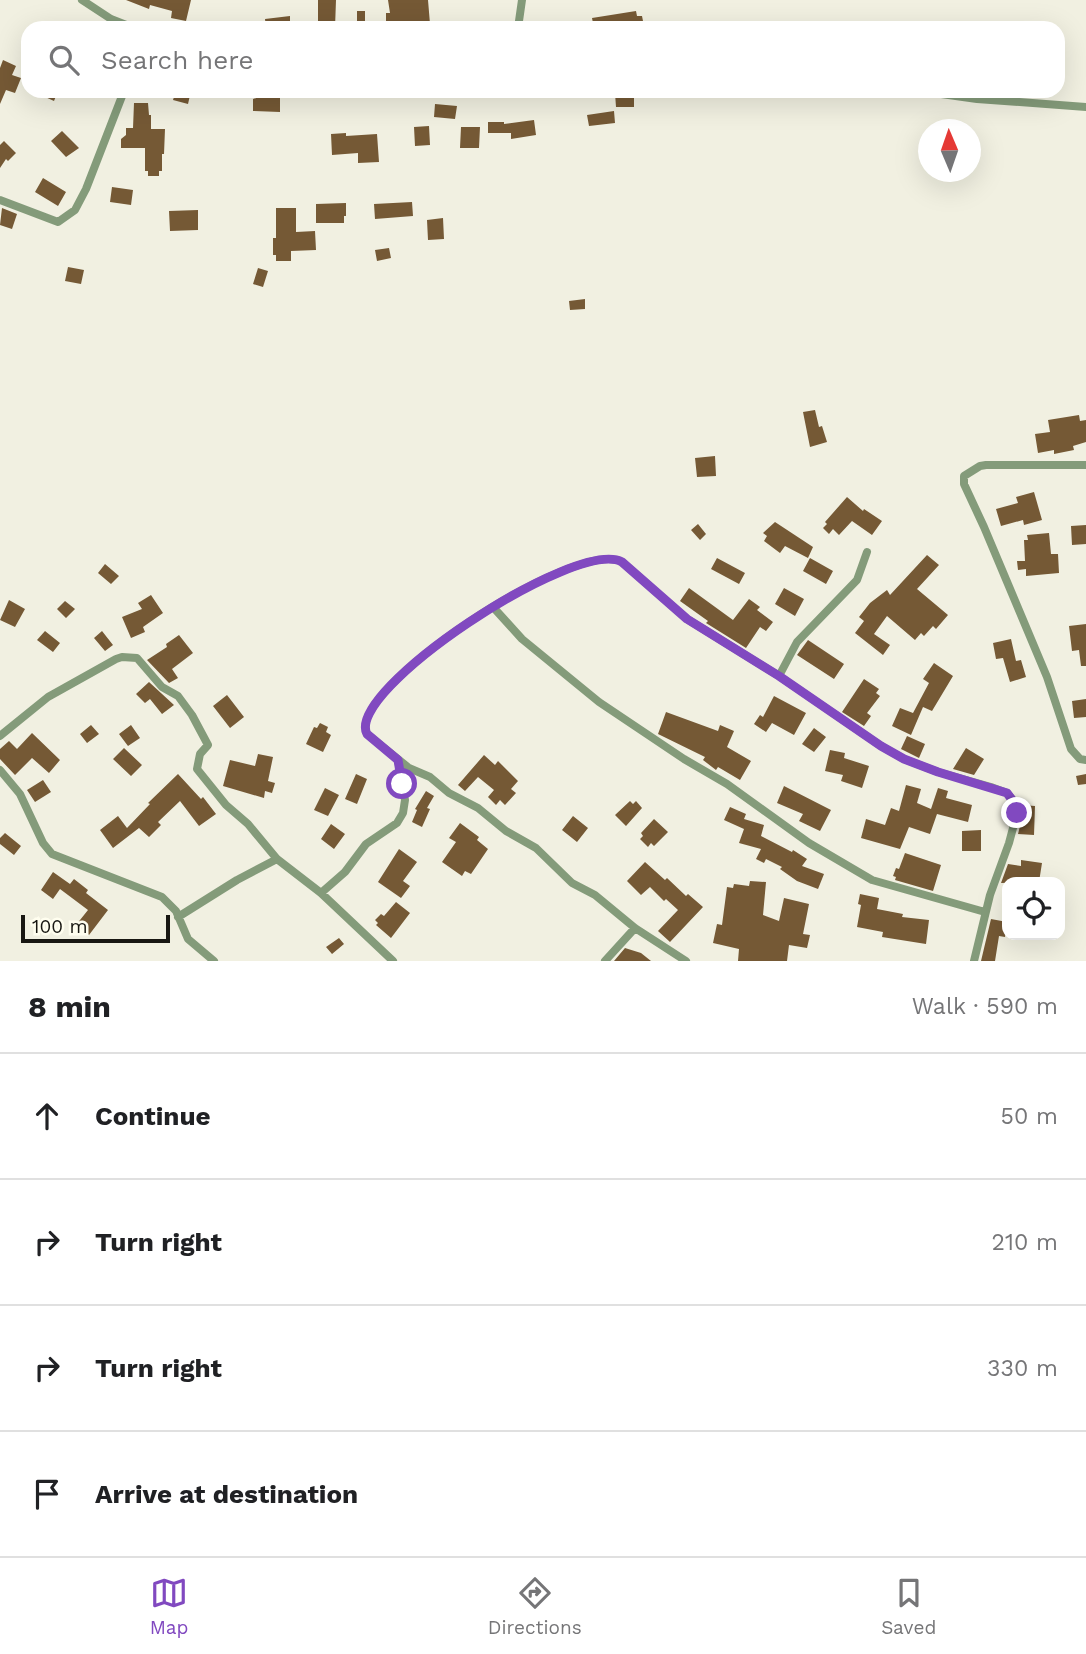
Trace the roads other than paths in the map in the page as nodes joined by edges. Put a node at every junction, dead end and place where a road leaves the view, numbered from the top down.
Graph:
1 (82, 0) edge
2 (522, 0) edge
3 (116, 21) edge
4 (519, 21) edge
5 (121, 98) edge
6 (970, 98) edge
7 (1086, 107) edge
8 (0, 200) edge
9 (1086, 465) edge
10 (867, 552) dead end
11 (493, 607) junction
12 (779, 676) junction
13 (0, 736) edge
14 (398, 760) junction
15 (1086, 760) edge
16 (0, 771) edge
17 (277, 859) junction
18 (321, 893) junction
19 (985, 912) junction
20 (178, 917) junction
21 (635, 928) junction
22 (214, 961) edge
23 (393, 961) edge
24 (605, 961) edge
25 (686, 961) edge
26 (974, 961) edge

1 - 3 street
2 - 4 street
5 - 8 street
6 - 7 street
9 - 15 street
10 - 12 street
11 - 12 street
11 - 14 street
11 - 19 street
12 - 19 street
13 - 17 street
14 - 18 street
14 - 21 street
16 - 20 street
17 - 18 street
17 - 20 street
18 - 23 street
19 - 26 street
20 - 22 street
21 - 24 street
21 - 25 street

